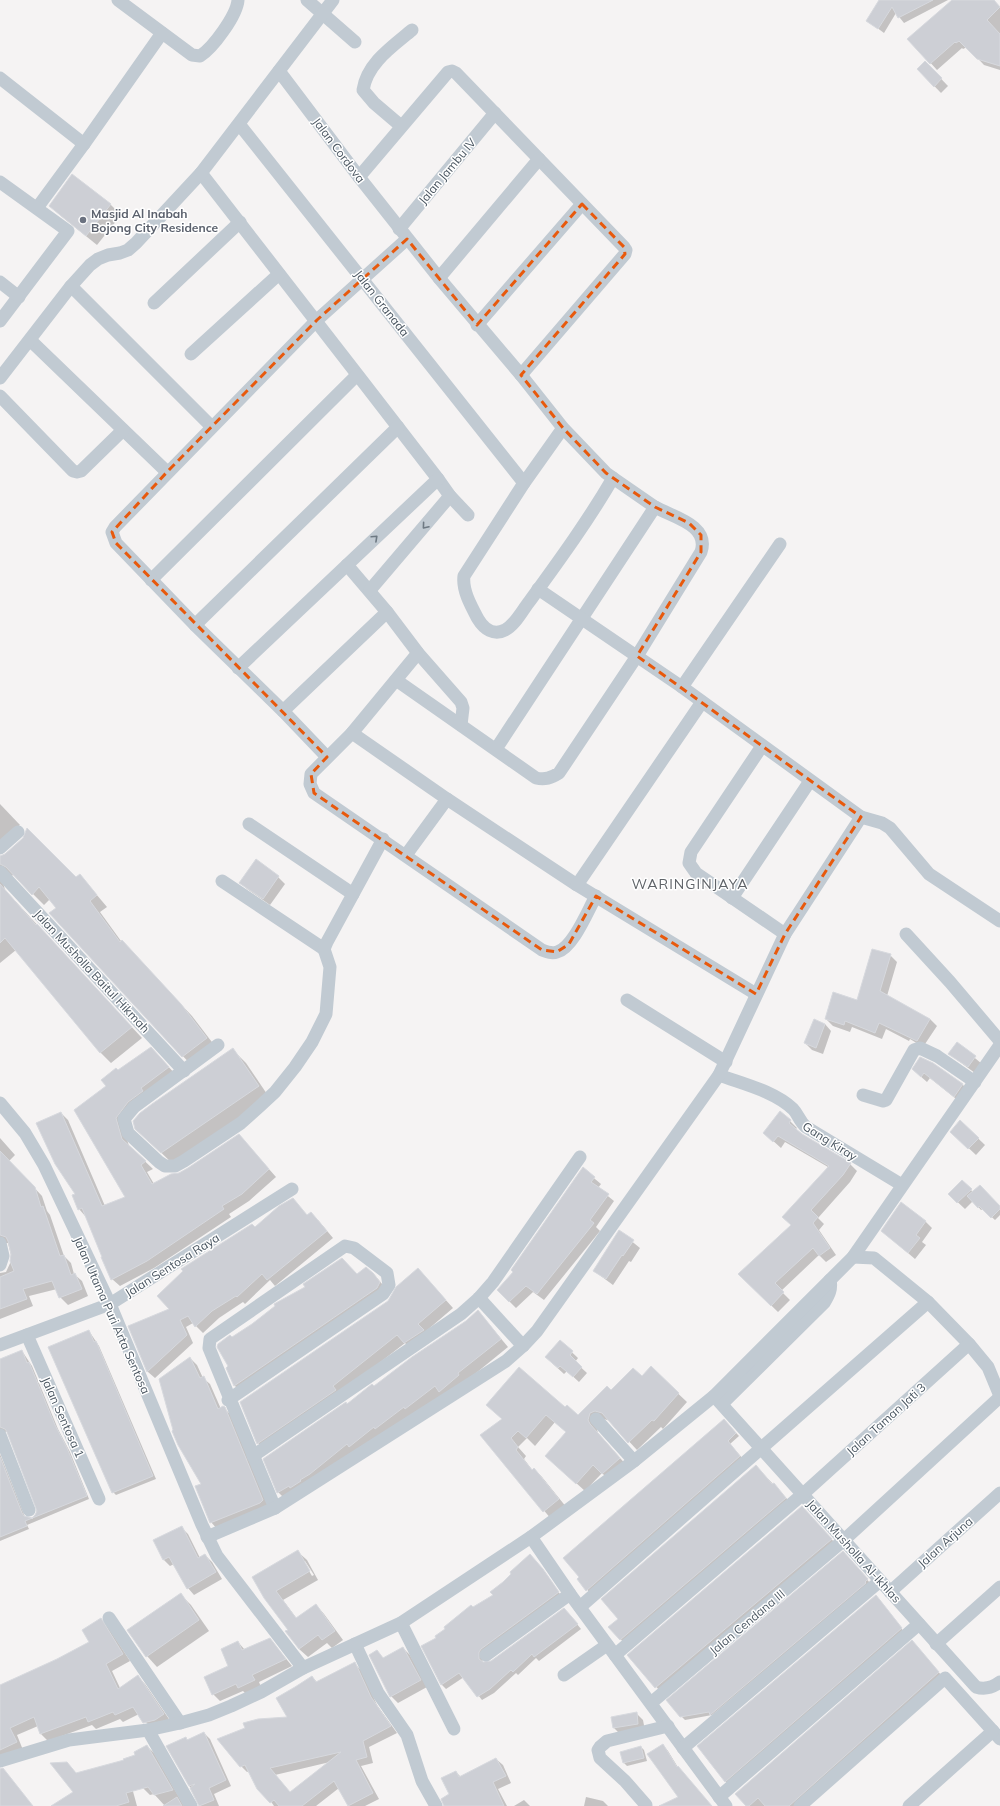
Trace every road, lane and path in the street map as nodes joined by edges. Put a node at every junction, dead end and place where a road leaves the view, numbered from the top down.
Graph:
1 (118, 0) edge
2 (238, 0) edge
3 (307, 0) edge
4 (333, 0) edge
5 (323, 13) junction
6 (412, 30) dead end
7 (162, 33) junction
8 (355, 42) dead end
9 (280, 71) junction
10 (0, 78) edge
11 (495, 113) junction
12 (239, 124) junction
13 (401, 126) junction
14 (84, 144) junction
15 (539, 159) junction
16 (201, 173) junction
17 (359, 177) junction
18 (0, 182) edge
19 (582, 204) junction
20 (36, 208) junction
21 (240, 222) junction
22 (403, 234) junction
23 (279, 274) junction
24 (439, 278) junction
25 (362, 279) junction
26 (0, 282) edge
27 (71, 286) junction
28 (19, 296) junction
29 (154, 303) dead end
30 (317, 320) junction
31 (0, 321) edge
32 (477, 325) junction
33 (30, 340) junction
34 (192, 354) dead end
35 (357, 375) junction
36 (521, 375) junction
37 (0, 378) edge
38 (0, 396) edge
39 (212, 426) junction
40 (398, 427) junction
41 (563, 428) junction
42 (123, 430) junction
43 (166, 472) junction
44 (438, 478) junction
45 (613, 478) junction
46 (524, 483) junction
47 (450, 496) junction
48 (655, 507) junction
49 (468, 515) dead end
50 (780, 544) dead end
51 (347, 565) junction
52 (151, 580) junction
53 (538, 589) junction
54 (370, 590) junction
55 (387, 612) junction
56 (582, 619) junction
57 (195, 625) junction
58 (418, 653) junction
59 (636, 656) junction
60 (238, 668) junction
61 (396, 680) junction
62 (682, 687) junction
63 (702, 702) junction
64 (283, 711) junction
65 (461, 725) junction
66 (352, 734) junction
67 (762, 746) junction
68 (496, 749) junction
69 (327, 757) junction
70 (810, 781) junction
71 (447, 799) junction
72 (861, 817) junction
73 (249, 824) dead end
74 (18, 832) dead end
75 (383, 839) junction
76 (0, 848) edge
77 (406, 855) junction
78 (0, 872) edge
79 (222, 881) dead end
80 (577, 884) junction
81 (353, 894) junction
82 (596, 896) junction
83 (732, 898) junction
84 (1000, 921) edge
85 (785, 934) junction
86 (906, 934) dead end
87 (324, 949) junction
88 (756, 994) junction
89 (627, 1000) dead end
90 (1000, 1041) edge
91 (218, 1045) dead end
92 (1000, 1045) edge
93 (726, 1062) junction
94 (184, 1071) junction
95 (719, 1075) junction
96 (975, 1082) junction
97 (863, 1095) dead end
98 (0, 1103) edge
99 (580, 1157) dead end
100 (902, 1185) junction
101 (292, 1189) dead end
102 (0, 1243) edge
103 (853, 1257) junction
104 (0, 1265) edge
105 (479, 1298) junction
106 (928, 1302) junction
107 (110, 1304) junction
108 (27, 1335) junction
109 (969, 1344) junction
110 (0, 1345) edge
111 (523, 1346) junction
112 (1000, 1396) edge
113 (228, 1400) junction
114 (718, 1400) junction
115 (596, 1419) dead end
116 (0, 1435) edge
117 (763, 1448) junction
118 (253, 1456) junction
119 (634, 1461) junction
120 (1000, 1493) edge
121 (803, 1494) junction
122 (99, 1499) dead end
123 (275, 1508) junction
124 (29, 1510) dead end
125 (207, 1536) junction
126 (531, 1537) junction
127 (844, 1540) junction
128 (880, 1581) junction
129 (1000, 1586) edge
130 (890, 1592) junction
131 (570, 1594) junction
132 (580, 1607) junction
133 (109, 1618) dead end
134 (401, 1623) junction
135 (919, 1624) junction
136 (355, 1644) junction
137 (936, 1644) junction
138 (611, 1650) junction
139 (486, 1655) dead end
140 (303, 1668) junction
141 (564, 1675) dead end
142 (1000, 1682) edge
143 (651, 1703) junction
144 (180, 1723) junction
145 (668, 1726) junction
146 (454, 1729) dead end
147 (148, 1730) junction
148 (997, 1735) edge
149 (684, 1748) junction
150 (0, 1761) edge
151 (723, 1801) edge
152 (646, 1805) edge
153 (191, 1806) edge
154 (436, 1806) edge
155 (800, 1806) edge
156 (909, 1806) edge

1 - 7 street
2 - 7 street
3 - 5 street
4 - 5 street
5 - 8 street
5 - 9 street
6 - 13 street
7 - 14 street
9 - 12 street
9 - 17 street, Jalan Cordova
10 - 14 street
11 - 13 street
11 - 15 street
11 - 22 street, Jalan Jambu IV
12 - 16 street
12 - 25 street, Jalan Granada
13 - 17 street
14 - 20 street
15 - 19 street
15 - 24 street
16 - 21 street
16 - 27 street
17 - 22 street, Jalan Cordova
18 - 20 street
19 - 32 street
19 - 36 street
20 - 28 street
21 - 23 street
21 - 29 street
22 - 24 street, Jalan Cordova
22 - 25 street, Jalan Jambu IV
23 - 30 street
23 - 34 street
24 - 32 street, Jalan Cordova
25 - 30 street, Jalan Jambu IV
25 - 46 street, Jalan Granada
26 - 28 street
27 - 33 street
27 - 39 street
28 - 31 street
30 - 35 street
30 - 39 street, Jalan Jambu IV
32 - 36 street, Jalan Cordova
33 - 37 street
33 - 42 street
35 - 40 street
35 - 52 street
36 - 41 street, Jalan Cordova
38 - 42 street
39 - 43 street, Jalan Jambu IV
40 - 44 street
40 - 57 street
41 - 45 street, Jalan Cordova
41 - 46 street
42 - 43 street
43 - 52 street, Jalan Jambu IV
44 - 47 street
51 -> 44 street
45 - 48 street, Jalan Cordova
45 - 53 street
46 - 53 street
47 - 49 street
47 -> 54 street
48 - 56 street
48 - 59 street, Jalan Cordova
50 - 62 street
51 - 54 street
51 - 60 street
52 - 57 street
53 - 56 street
54 - 55 street
55 - 58 street
55 - 64 street
56 - 59 street
56 - 68 street
57 - 60 street
58 - 61 street
58 - 65 street
59 - 62 street
59 - 68 street
60 - 64 street
61 - 65 street
61 - 66 street
62 - 63 street
63 - 67 street
63 - 80 street
64 - 69 street
65 - 68 street
66 - 69 street
66 - 71 street
67 - 70 street
67 - 83 street
69 - 75 street
70 - 72 street
70 - 83 street
71 - 77 street
71 - 80 street
72 - 84 street
72 - 85 street
73 - 81 street
74 - 76 street
75 - 77 street
75 - 81 street
77 - 82 street
78 - 94 street, Jalan Musholla Baitul Hikmah
79 - 87 street
80 - 82 street
81 - 87 street
82 - 88 street
83 - 85 street
85 - 88 street
86 - 90 street
87 - 94 street
88 - 93 street
89 - 93 street
91 - 94 street
92 - 96 street
93 - 95 street
95 - 100 street, Gang Kiray
95 - 111 street
96 - 97 street
96 - 100 street
98 - 107 street, Jalan Utama Puri Arta Sentosa
99 - 105 street
100 - 103 street
101 - 107 street, Jalan Sentosa Raya
102 - 104 street
103 - 106 street
103 - 114 street
105 - 111 street
105 - 118 street
106 - 109 street
106 - 117 street
107 - 108 street, Jalan Sentosa Raya
107 - 125 street, Jalan Utama Puri Arta Sentosa
108 - 110 street, Jalan Sentosa Raya
108 - 122 street, Jalan Sentosa 1
109 - 112 street
109 - 121 street, Jalan Taman Jati 3
111 - 123 street
112 - 127 street, Jalan Cendana III
113 - 113 street
113 - 118 street
114 - 117 street, Jalan Musholla Al-Ikhlas
114 - 119 street
115 - 119 street
116 - 124 street
117 - 121 street, Jalan Musholla Al-Ikhlas
117 - 132 street
118 - 123 street
119 - 126 street
120 - 130 street, Jalan Arjuna
121 - 127 street, Jalan Musholla Al-Ikhlas
121 - 138 street, Jalan Taman Jati 3
123 - 125 street
125 - 140 street, Jalan Utama Puri Arta Sentosa
126 - 131 street
126 - 134 street
127 - 128 street, Jalan Musholla Al-Ikhlas
127 - 143 street, Jalan Cendana III
128 - 130 street, Jalan Musholla Al-Ikhlas
128 - 149 street
129 - 137 street
130 - 135 street, Jalan Musholla Al-Ikhlas
131 - 132 street
131 - 139 street
132 - 138 street
133 - 144 street
134 - 136 street
134 - 146 street
135 - 137 street, Jalan Musholla Al-Ikhlas
135 - 151 street
136 - 140 street
136 - 154 street
137 - 142 street, Jalan Musholla Al-Ikhlas
138 - 141 street, Jalan Taman Jati 3
138 - 143 street
140 - 144 street
143 - 145 street
144 - 147 street
145 - 149 street
145 - 152 street
147 - 150 street
147 - 153 street
148 - 155 street
148 - 156 street
149 - 151 street

